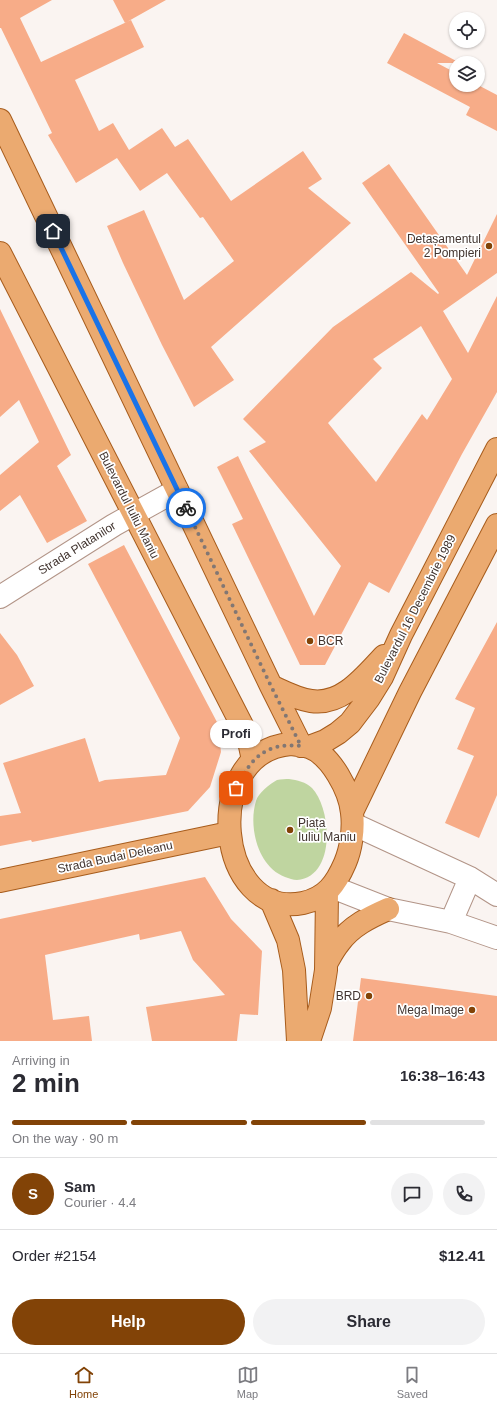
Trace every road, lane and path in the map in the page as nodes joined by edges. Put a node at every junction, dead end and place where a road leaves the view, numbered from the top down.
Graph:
1 (0, 120) edge
2 (0, 252) edge
3 (497, 449) edge
4 (178, 490) junction
5 (134, 514) junction
6 (497, 525) edge
7 (0, 597) edge
8 (401, 635) junction
9 (271, 686) junction
10 (305, 746) junction
11 (253, 760) junction
12 (353, 818) junction
13 (229, 833) junction
14 (470, 878) junction
15 (0, 881) edge
16 (329, 890) junction
17 (497, 895) edge
18 (271, 900) junction
19 (388, 908) junction
20 (451, 922) junction
21 (497, 938) edge
22 (327, 962) junction
23 (298, 1041) edge
24 (309, 1041) edge

1 - 4 main road
2 - 5 main road, Bulevardul Iuliu Maniu
3 - 8 main road, Bulevardul 16 Decembrie 1989
4 - 5 street, Strada Platanilor
4 - 9 main road
5 - 7 street, Strada Platanilor
5 - 11 main road, Bulevardul Iuliu Maniu
6 - 12 main road
8 - 9 main road
8 - 10 main road, Bulevardul 16 Decembrie 1989
9 - 10 main road
10 - 11 main road
10 - 12 main road
11 - 13 main road
12 - 14 street
12 - 16 main road
13 - 15 main road, Strada Budai Deleanu
13 - 18 main road
14 - 17 street
14 - 20 street
16 - 18 main road
16 - 19 street
16 - 22 main road
18 - 23 main road
19 - 20 street
19 - 22 main road
20 - 21 street
22 - 24 main road

